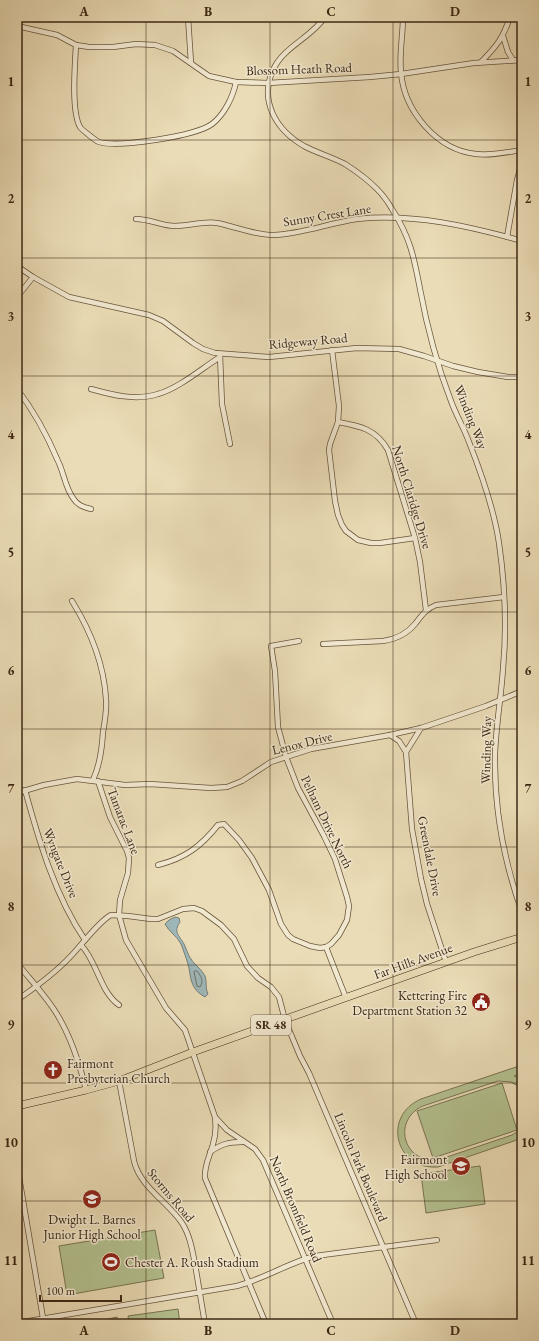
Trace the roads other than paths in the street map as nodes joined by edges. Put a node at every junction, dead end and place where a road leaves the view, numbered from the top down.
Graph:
1 (188, 17) edge
2 (325, 17) edge
3 (403, 17) edge
4 (510, 17) edge
5 (17, 26) edge
6 (503, 36) junction
7 (76, 45) junction
8 (513, 60) junction
9 (522, 60) edge
10 (481, 62) junction
11 (191, 63) junction
12 (401, 74) junction
13 (236, 82) junction
14 (268, 83) junction
15 (522, 150) edge
16 (522, 162) edge
17 (397, 217) junction
18 (136, 219) dead end
19 (508, 237) junction
20 (522, 241) edge
21 (17, 266) edge
22 (33, 278) junction
23 (17, 297) edge
24 (332, 350) junction
25 (220, 355) junction
26 (438, 361) junction
27 (522, 377) edge
28 (17, 389) edge
29 (91, 389) dead end
30 (338, 422) junction
31 (230, 444) dead end
32 (90, 509) dead end
33 (415, 538) junction
34 (504, 597) junction
35 (72, 601) dead end
36 (426, 610) junction
37 (299, 641) dead end
38 (323, 644) dead end
39 (522, 691) edge
40 (500, 700) junction
41 (421, 728) junction
42 (390, 735) junction
43 (406, 752) junction
44 (286, 757) junction
45 (96, 781) junction
46 (25, 790) junction
47 (17, 793) edge
48 (158, 865) dead end
49 (522, 912) edge
50 (119, 915) junction
51 (522, 937) edge
52 (85, 940) junction
53 (81, 945) junction
54 (326, 947) junction
55 (17, 962) edge
56 (446, 962) junction
57 (37, 987) junction
58 (346, 998) junction
59 (17, 1000) edge
60 (119, 1005) dead end
61 (285, 1020) junction
62 (193, 1052) junction
63 (119, 1081) junction
64 (86, 1090) junction
65 (17, 1106) edge
66 (215, 1117) junction
67 (243, 1142) junction
68 (210, 1152) junction
69 (17, 1165) edge
70 (437, 1240) dead end
71 (383, 1247) junction
72 (305, 1259) junction
73 (248, 1282) junction
74 (200, 1293) junction
75 (43, 1322) edge
76 (17, 1323) edge
77 (204, 1324) edge
78 (266, 1324) edge
79 (332, 1324) edge
80 (416, 1324) edge

1 - 11 street
2 - 14 street, Winding Way
3 - 12 street
4 - 6 street
5 - 7 street, Blossom Heath Road
6 - 8 street
6 - 10 street
7 - 11 street, Blossom Heath Road
7 - 13 street
8 - 9 street, Blossom Heath Road
8 - 10 street, Blossom Heath Road
10 - 12 street, Blossom Heath Road
11 - 13 street, Blossom Heath Road
12 - 14 street, Blossom Heath Road
12 - 15 street
13 - 14 street, Blossom Heath Road
14 - 17 street, Winding Way
16 - 19 street
17 - 18 street, Sunny Crest Lane
17 - 19 street, Sunny Crest Lane
17 - 26 street, Winding Way
19 - 20 street, Sunny Crest Lane
21 - 22 street, Ridgeway Road
22 - 23 street
22 - 25 street, Ridgeway Road
24 - 25 street, Ridgeway Road
24 - 26 street, Ridgeway Road
24 - 30 street
25 - 29 street
25 - 31 street
26 - 27 street, Ridgeway Road
26 - 34 street, Winding Way
28 - 32 street
30 - 33 street, North Claridge Drive
30 - 33 street
33 - 36 street, North Claridge Drive
34 - 36 street
34 - 40 street, Winding Way
35 - 45 street
36 - 38 street
37 - 44 street, Pelham Drive North
39 - 40 street, Lenox Drive
40 - 41 street, Lenox Drive
40 - 49 street, Winding Way
41 - 42 street, Lenox Drive
41 - 43 street
42 - 43 street
42 - 44 street, Lenox Drive
43 - 56 street, Greendale Drive
44 - 45 street, Lenox Drive
44 - 54 street, Pelham Drive North
45 - 46 street, Lenox Drive
45 - 50 street, Tamarac Lane
46 - 47 street, Lenox Drive
46 - 52 street, Wyngate Drive
48 - 54 street
50 - 52 street
50 - 61 street, Lincoln Park Boulevard
50 - 62 street, North Bromfield Road
51 - 56 main road, Far Hills Avenue / SR 48
52 - 53 street
53 - 57 street
53 - 60 street
54 - 58 street
55 - 57 street
56 - 58 main road, Far Hills Avenue / SR 48
57 - 59 street
57 - 64 street
58 - 61 main road, Far Hills Avenue / SR 48
61 - 62 main road, Far Hills Avenue / SR 48
61 - 71 street, Lincoln Park Boulevard
62 - 63 main road, Far Hills Avenue / SR 48
62 - 66 street, North Bromfield Road
63 - 64 main road, Far Hills Avenue / SR 48
63 - 74 street, Storms Road
64 - 65 main road, Far Hills Avenue / SR 48
66 - 67 street, North Bromfield Road
66 - 68 street
67 - 68 street
67 - 72 street, North Bromfield Road
68 - 73 street
69 - 75 street
70 - 71 street
71 - 72 street
71 - 80 street, Lincoln Park Boulevard
72 - 73 street
72 - 79 street, North Bromfield Road
73 - 74 street
73 - 78 street
74 - 75 street
74 - 77 street, Storms Road
75 - 76 street

